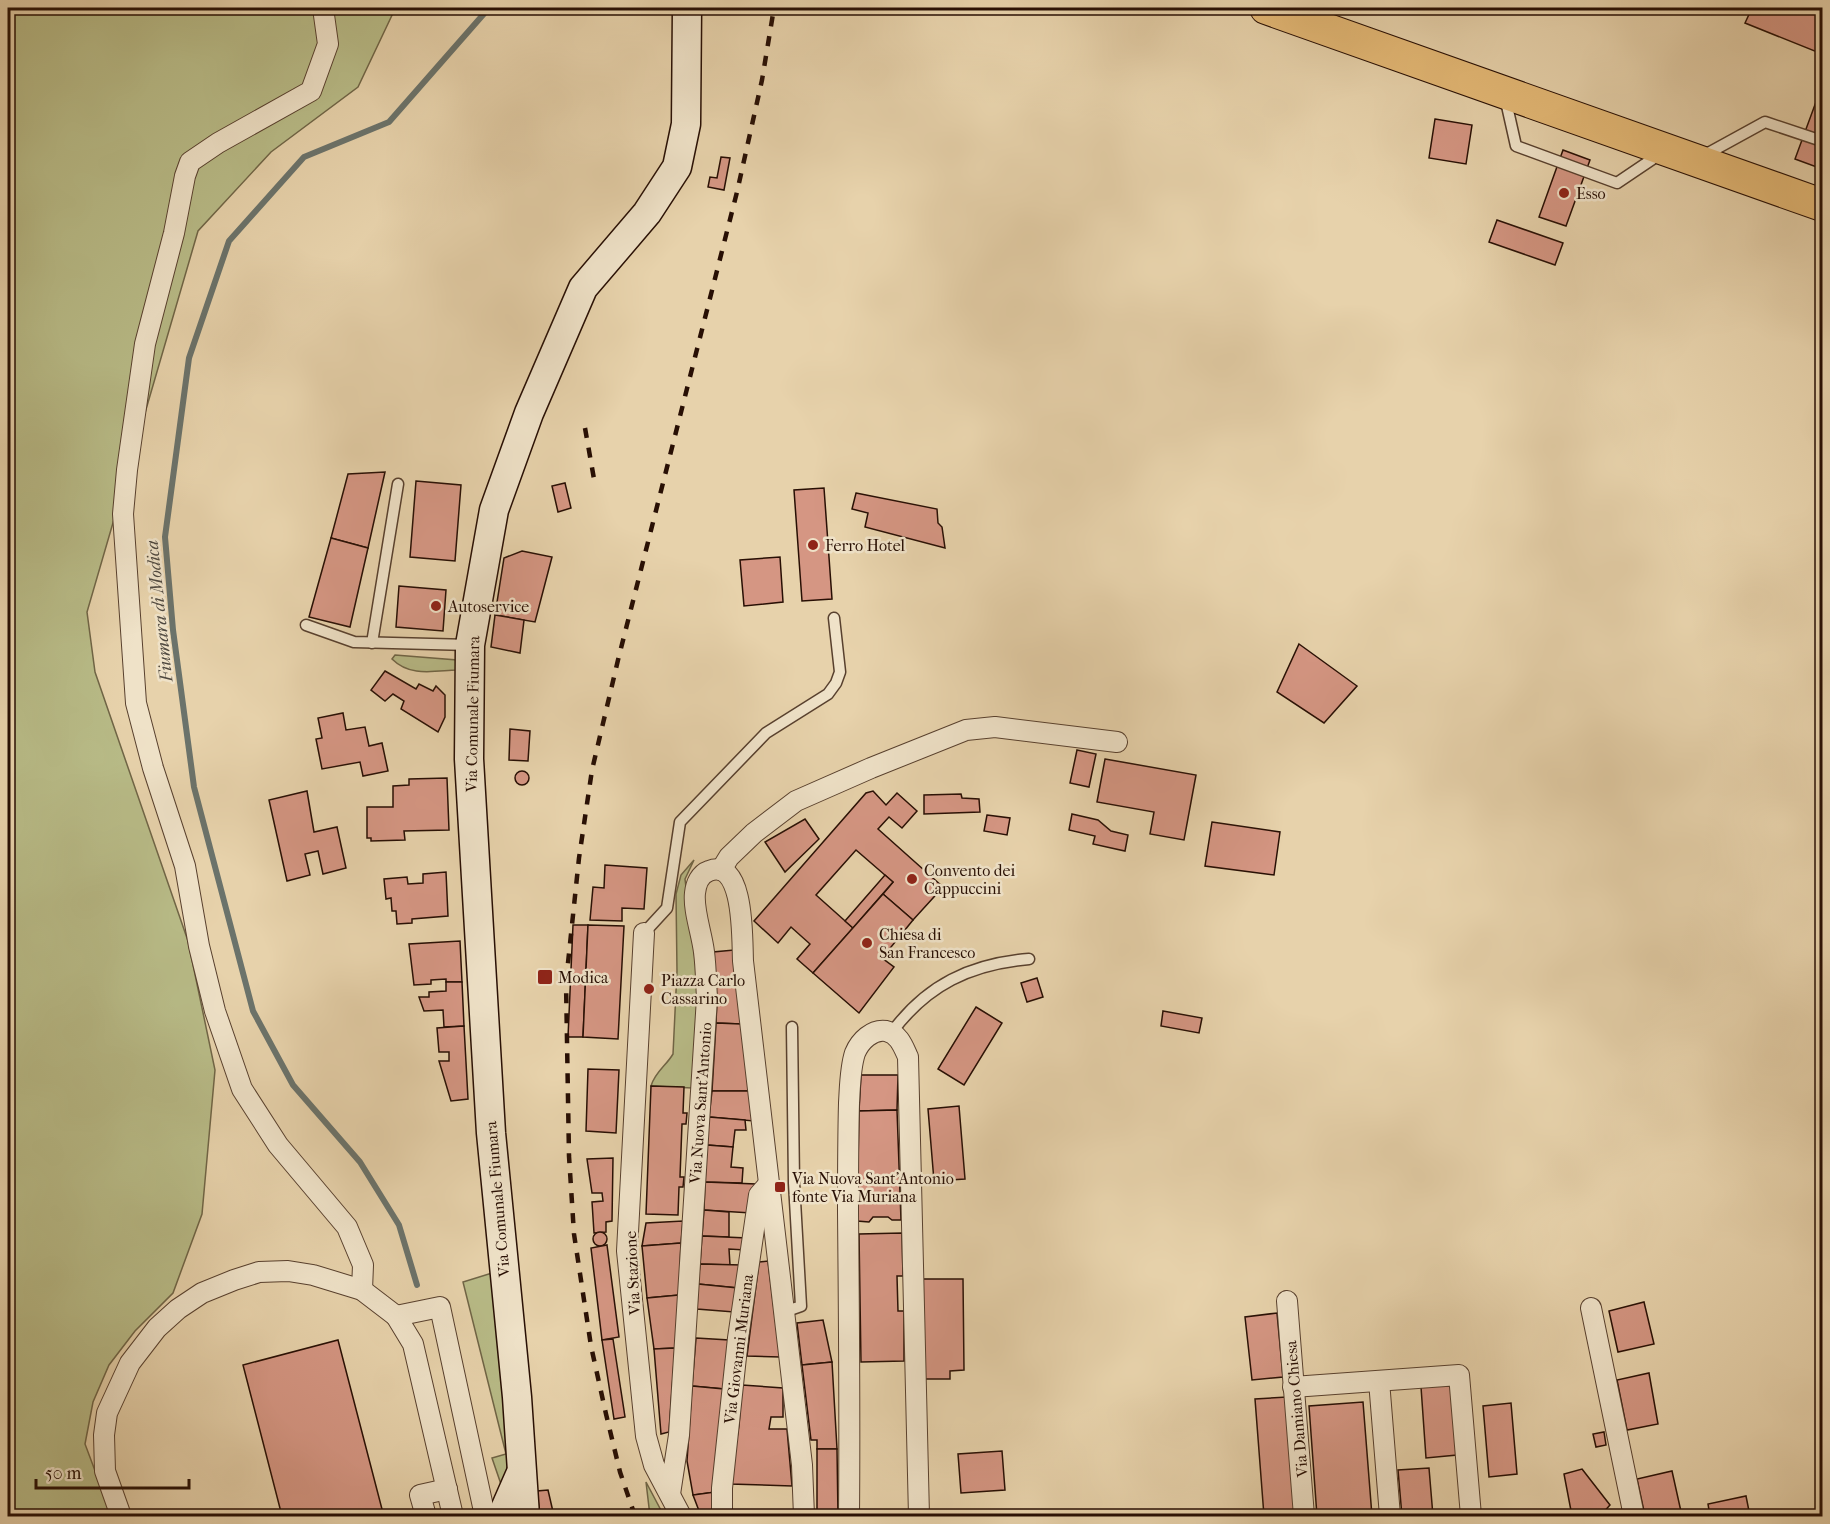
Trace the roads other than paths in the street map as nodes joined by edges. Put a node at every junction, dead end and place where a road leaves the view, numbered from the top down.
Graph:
1 (324, 8) edge
2 (687, 8) edge
3 (1266, 8) edge
4 (1503, 91) junction
5 (1822, 141) edge
6 (1667, 150) junction
7 (1696, 160) junction
8 (1822, 205) edge
9 (398, 484) dead end
10 (834, 618) dead end
11 (306, 625) dead end
12 (372, 643) junction
13 (470, 645) junction
14 (1117, 742) dead end
15 (721, 870) junction
16 (644, 933) joint
17 (1029, 959) dead end
18 (792, 1027) dead end
19 (892, 1032) junction
20 (768, 1185) junction
21 (362, 1290) junction
22 (1287, 1301) dead end
23 (1591, 1308) dead end
24 (784, 1312) junction
25 (396, 1316) junction
26 (1379, 1381) junction
27 (1293, 1387) junction
28 (447, 1488) junction
29 (670, 1494) junction
30 (121, 1516) edge
31 (426, 1516) edge
32 (453, 1516) edge
33 (504, 1516) edge
34 (681, 1516) edge
35 (722, 1516) edge
36 (804, 1516) edge
37 (849, 1516) edge
38 (919, 1516) edge
39 (1304, 1516) edge
40 (1390, 1516) edge
41 (1471, 1516) edge
42 (1634, 1516) edge

1 - 21 street
2 - 13 street, Via Comunale Fiumara
3 - 4 main road
4 - 6 main road
4 - 6 lane
5 - 7 lane
6 - 7 main road
7 - 8 main road
9 - 12 lane
10 - 16 lane
11 - 12 lane
12 - 13 lane
13 - 33 street, Via Comunale Fiumara
14 - 15 street
15 - 20 street
15 - 29 street, Via Nuova Sant'Antonio
16 - 29 street, Via Stazione
17 - 19 lane
18 - 24 lane
19 - 37 street
19 - 38 street
20 - 24 street
20 - 35 street, Via Giovanni Muriana
21 - 25 street
21 - 30 street
22 - 27 street, Via Damiano Chiesa
23 - 42 street
24 - 36 street
25 - 28 street
25 - 33 street
26 - 27 street
26 - 40 street
26 - 41 street
27 - 39 street, Via Damiano Chiesa
28 - 31 street
28 - 32 street
29 - 34 street, Via Stazione

